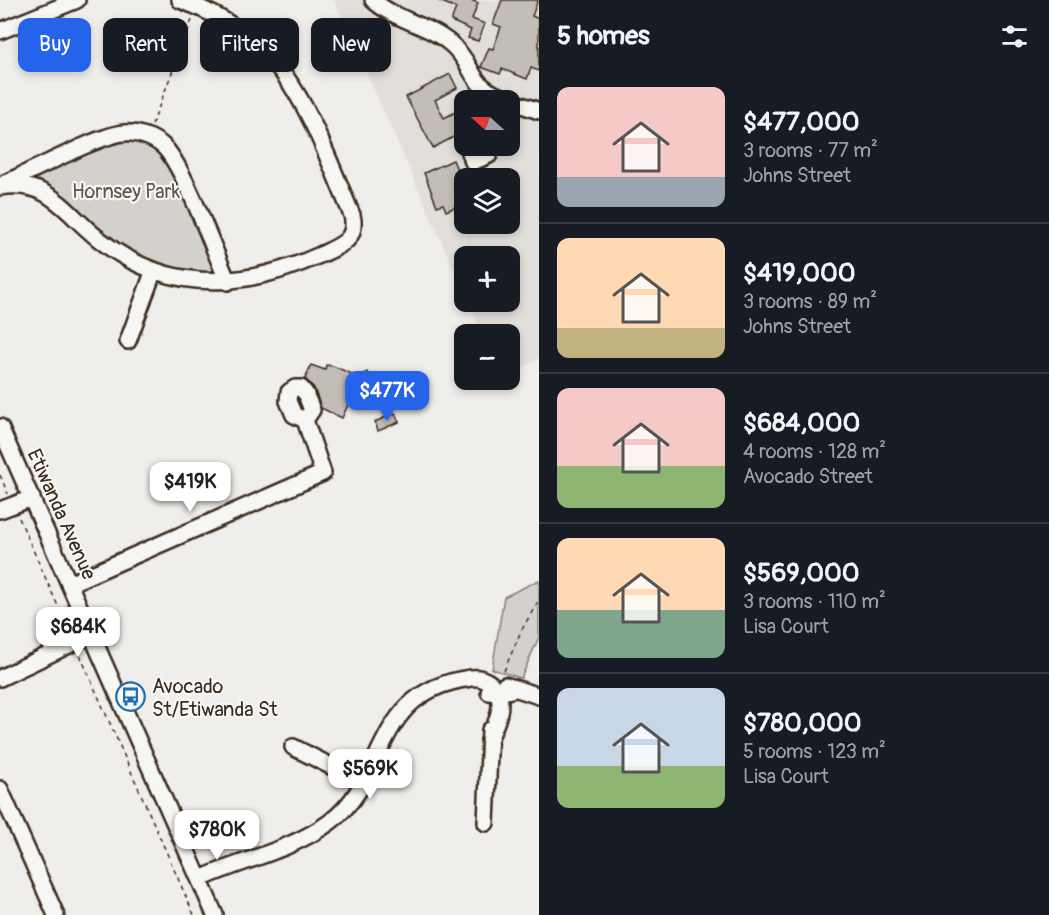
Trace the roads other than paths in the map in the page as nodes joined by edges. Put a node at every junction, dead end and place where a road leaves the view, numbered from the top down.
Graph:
1 (77, 0) edge
2 (180, 0) edge
3 (374, 0) edge
4 (199, 3) edge
5 (0, 31) edge
6 (487, 90) edge
7 (520, 105) edge
8 (539, 111) edge
9 (471, 156) edge
10 (487, 156) edge
11 (0, 186) edge
12 (154, 270) junction
13 (228, 282) junction
14 (128, 342) dead end
15 (305, 420) junction
16 (0, 427) edge
17 (30, 495) junction
18 (6, 506) edge
19 (69, 584) junction
20 (93, 637) junction
21 (0, 678) edge
22 (495, 692) junction
23 (539, 696) edge
24 (293, 747) dead end
25 (362, 782) junction
26 (0, 789) edge
27 (486, 823) dead end
28 (201, 883) junction
29 (56, 915) edge
30 (215, 915) edge

1 - 5 street
2 - 4 street
3 - 6 street
4 - 13 street
7 - 8 street
9 - 10 street
11 - 12 street
11 - 13 street
12 - 13 street
12 - 14 street
15 - 15 street
15 - 19 street
16 - 17 street, Etiwanda Avenue
17 - 18 street
17 - 19 street, Etiwanda Avenue
19 - 20 street, Etiwanda Avenue
20 - 21 street
20 - 28 street, Etiwanda Avenue
22 - 23 street
22 - 25 street
22 - 27 street
24 - 25 street
25 - 28 street
26 - 29 street
28 - 30 street, Etiwanda Avenue

